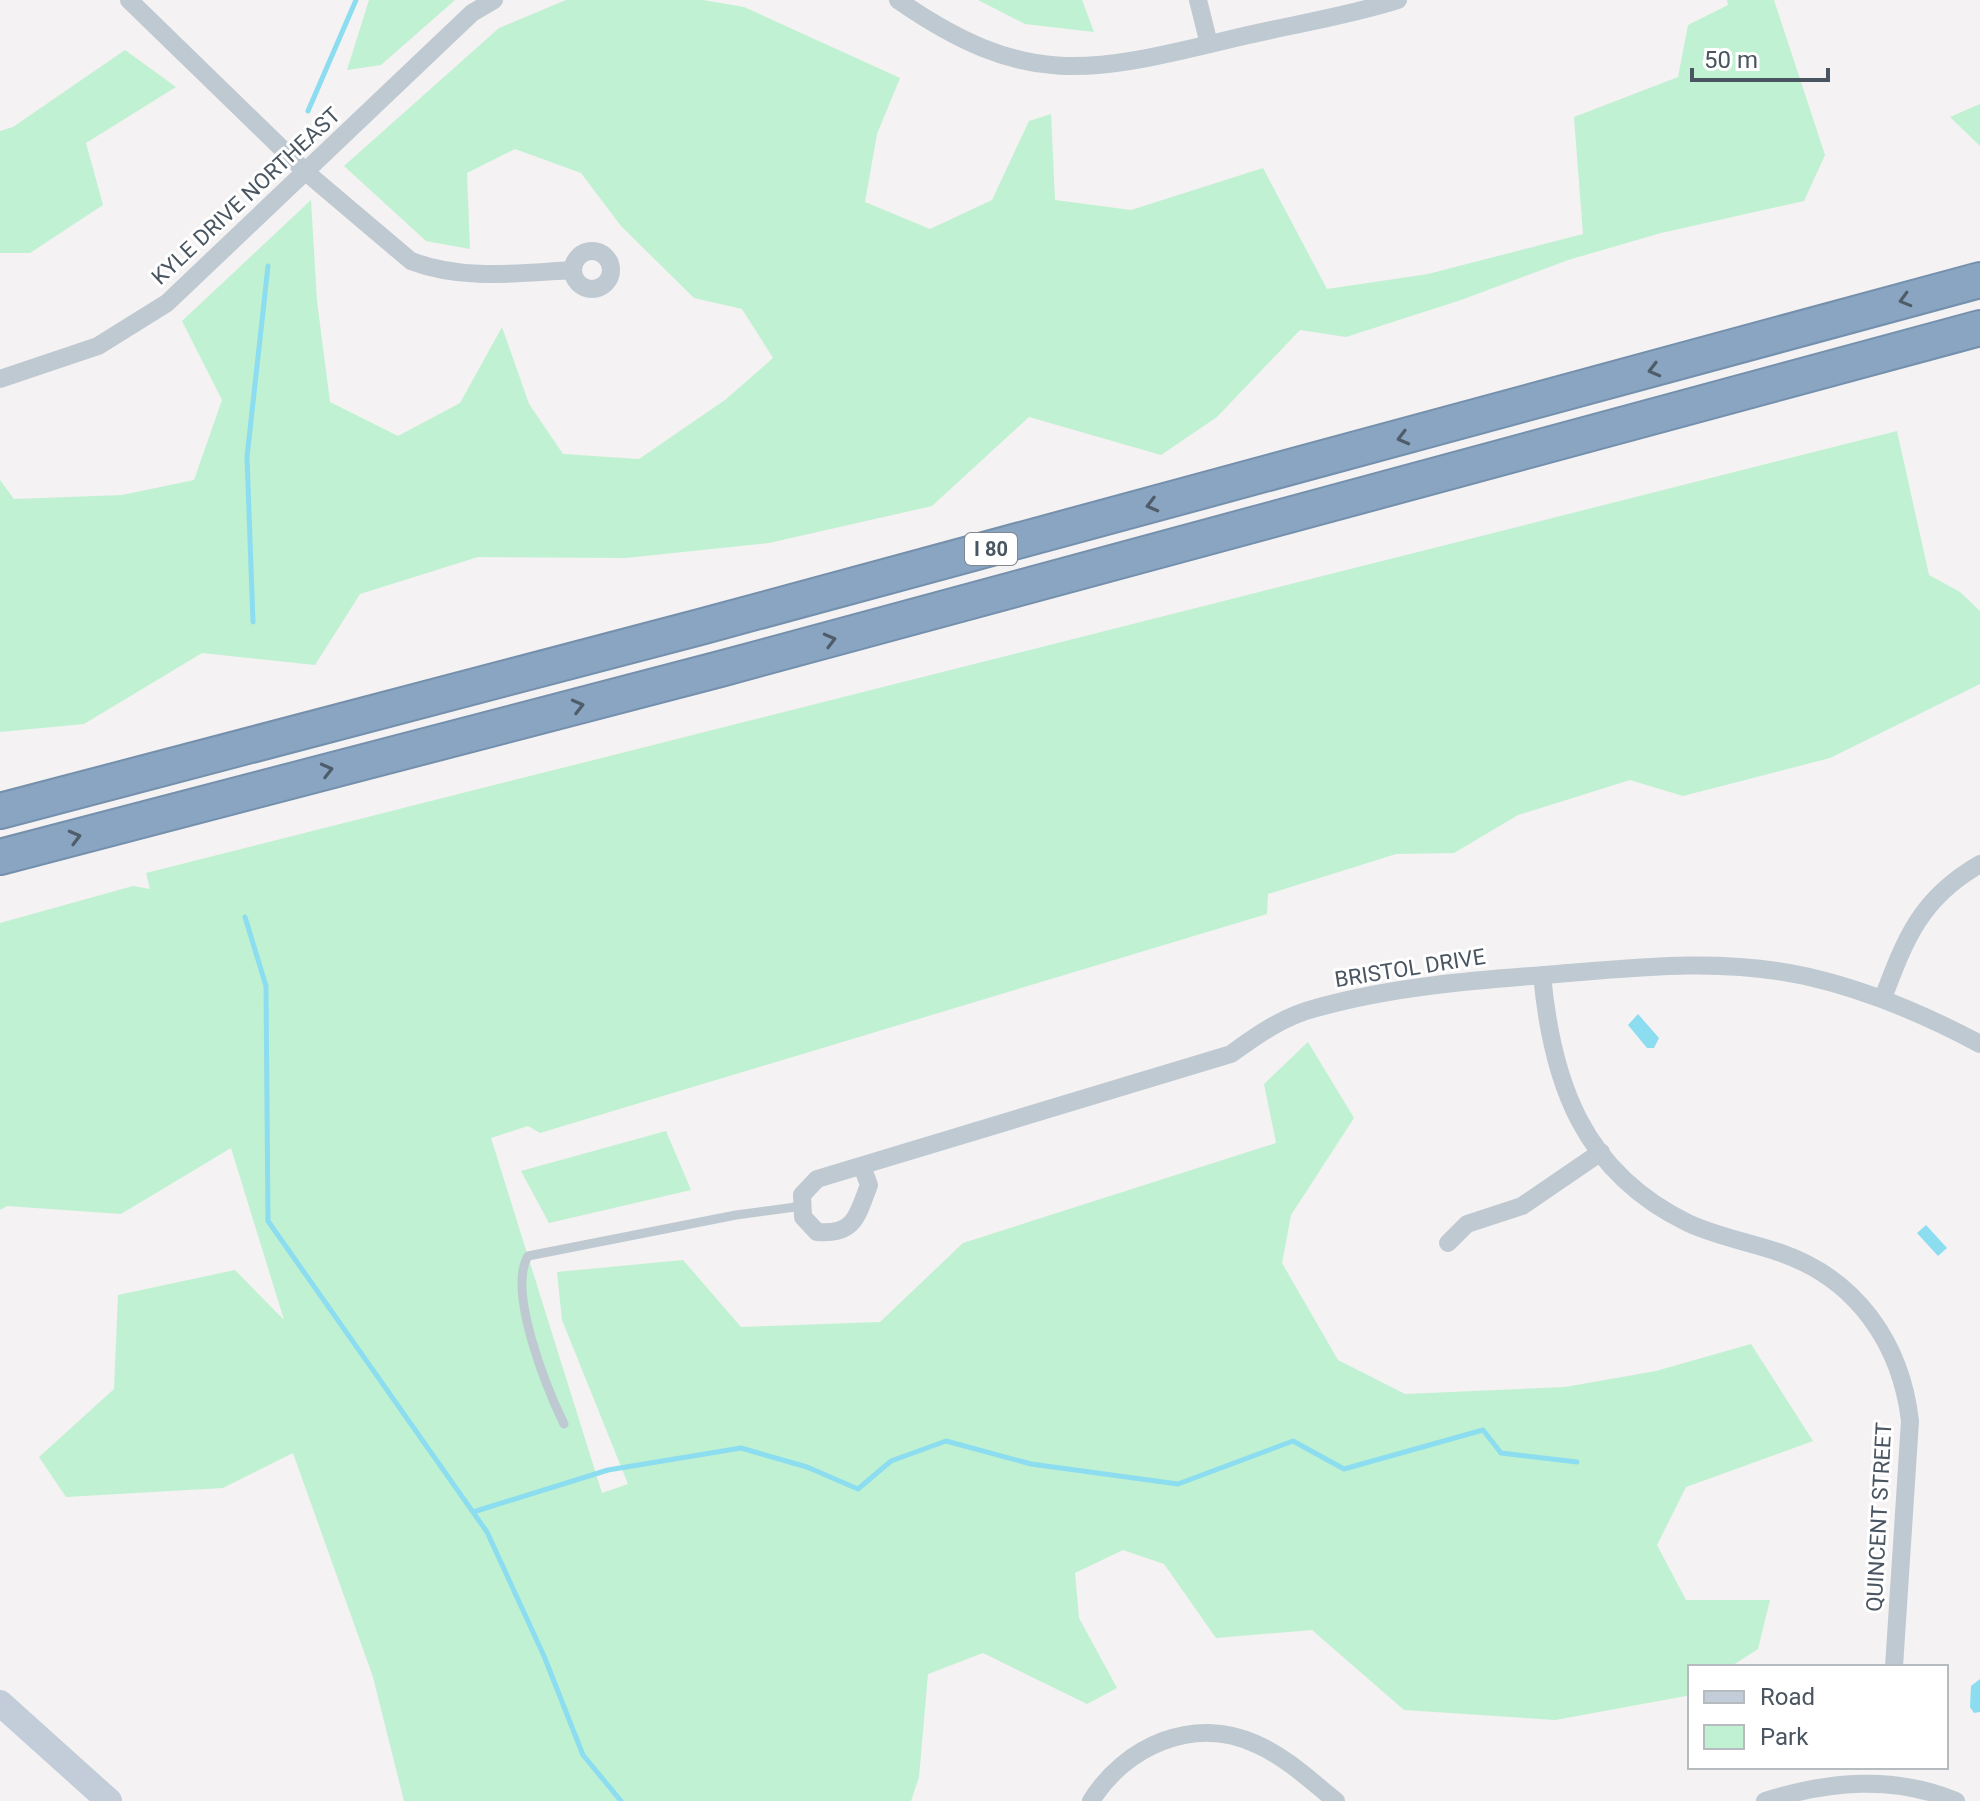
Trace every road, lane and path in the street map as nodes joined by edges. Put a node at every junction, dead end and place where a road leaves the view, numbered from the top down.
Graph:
1 (129, 0) edge
2 (494, 0) edge
3 (898, 0) edge
4 (1198, 0) edge
5 (1398, 0) edge
6 (1209, 44) junction
7 (307, 173) junction
8 (573, 270) dead end
9 (1980, 280) edge
10 (1980, 328) edge
11 (0, 379) edge
12 (0, 811) edge
13 (0, 857) edge
14 (1980, 864) edge
15 (1542, 975) junction
16 (1883, 998) junction
17 (1980, 1044) edge
18 (1601, 1152) junction
19 (862, 1166) junction
20 (803, 1206) junction
21 (1448, 1243) dead end
22 (564, 1424) dead end
23 (1894, 1665) edge
24 (0, 1703) edge
25 (1886, 1775) edge
26 (109, 1801) edge
27 (1091, 1801) edge
28 (1336, 1801) edge
29 (1765, 1801) edge
30 (1956, 1801) edge

1 - 7 street
2 - 7 street, KYLE DRIVE NORTHEAST
3 - 6 street
4 - 6 street
5 - 6 street
7 - 8 street
7 - 11 street, KYLE DRIVE NORTHEAST
9 -> 12 highway, I 80
13 -> 10 highway, I 80
14 - 16 street
15 - 16 street, BRISTOL DRIVE
15 - 18 street, QUINCENT STREET
15 - 19 street, BRISTOL DRIVE
16 - 17 street, BRISTOL DRIVE
18 - 21 street
18 - 23 street, QUINCENT STREET
19 - 20 street, BRISTOL DRIVE
19 - 20 street
20 - 22 lane
24 - 26 street
25 - 29 street
25 - 30 street
27 - 28 street

